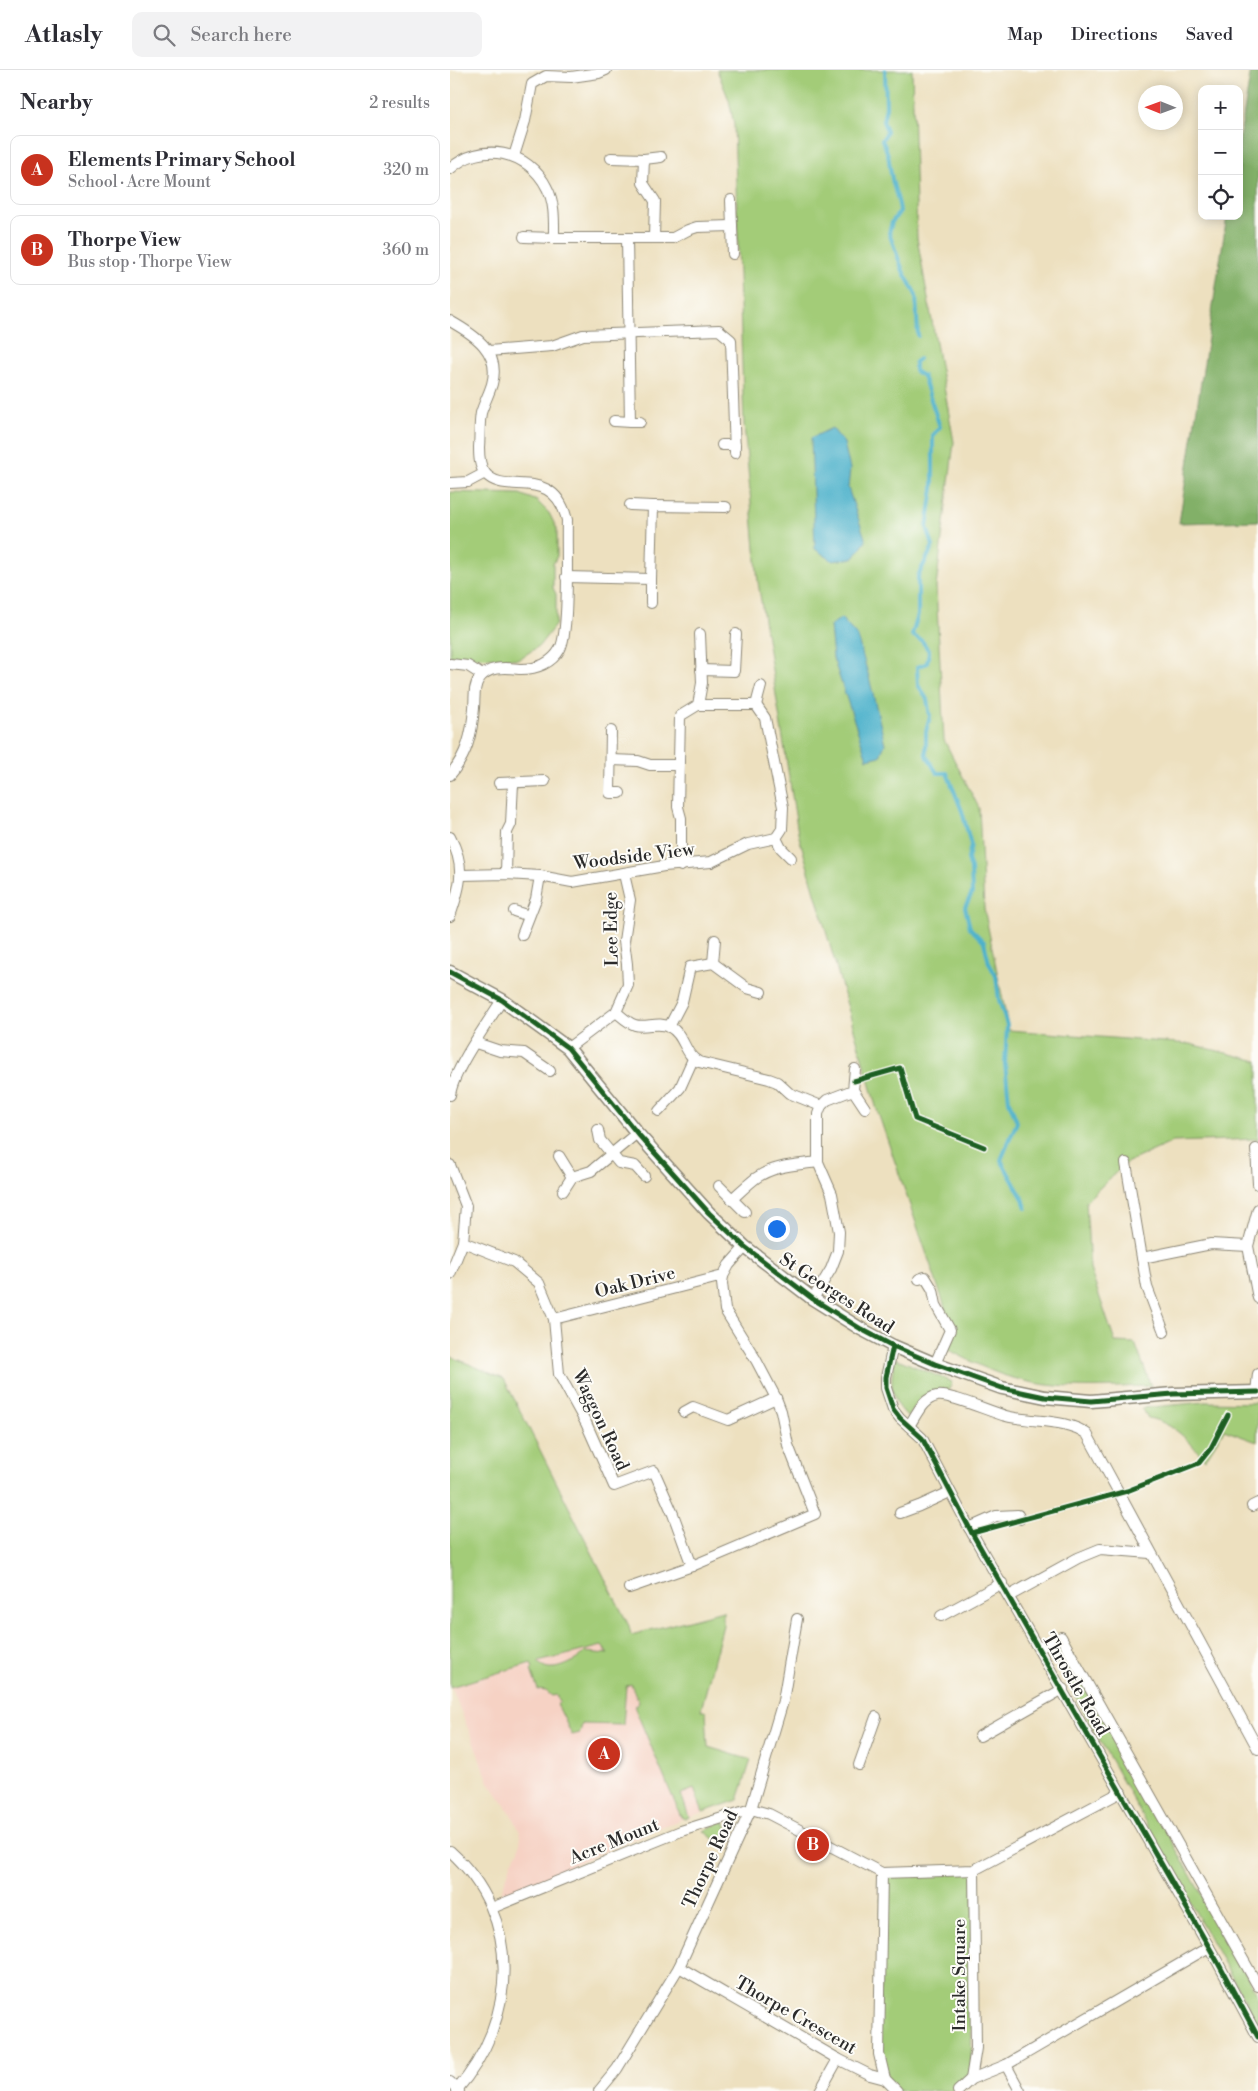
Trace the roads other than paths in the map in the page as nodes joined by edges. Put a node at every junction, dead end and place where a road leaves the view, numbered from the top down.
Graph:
1 (606, 70) edge
2 (546, 73) edge
3 (514, 156) junction
4 (661, 157) dead end
5 (611, 158) dead end
6 (644, 159) junction
7 (450, 169) edge
8 (731, 200) dead end
9 (732, 226) junction
10 (524, 237) dead end
11 (554, 238) junction
12 (627, 238) junction
13 (654, 238) junction
14 (732, 254) dead end
15 (450, 321) edge
16 (629, 332) junction
17 (489, 351) junction
18 (614, 421) dead end
19 (722, 445) dead end
20 (485, 473) junction
21 (450, 483) edge
22 (630, 505) dead end
23 (653, 506) junction
24 (726, 507) dead end
25 (566, 577) junction
26 (651, 579) junction
27 (651, 603) dead end
28 (700, 634) dead end
29 (736, 634) dead end
30 (450, 664) edge
31 (701, 670) junction
32 (482, 675) junction
33 (761, 686) dead end
34 (698, 705) junction
35 (756, 705) junction
36 (612, 731) dead end
37 (611, 760) junction
38 (678, 765) junction
39 (450, 775) edge
40 (546, 781) dead end
41 (499, 783) dead end
42 (513, 783) junction
43 (620, 793) dead end
44 (450, 837) edge
45 (776, 838) junction
46 (791, 858) dead end
47 (682, 866) junction
48 (506, 874) junction
49 (624, 874) junction
50 (461, 875) junction
51 (540, 876) junction
52 (514, 911) dead end
53 (450, 916) edge
54 (529, 916) junction
55 (522, 936) dead end
56 (715, 940) dead end
57 (714, 964) junction
58 (450, 972) edge
59 (761, 992) dead end
60 (502, 1000) junction
61 (616, 1012) junction
62 (670, 1027) junction
63 (476, 1043) junction
64 (568, 1048) junction
65 (693, 1059) junction
66 (855, 1069) dead end
67 (550, 1071) dead end
68 (853, 1090) junction
69 (450, 1095) edge
70 (821, 1106) junction
71 (866, 1108) dead end
72 (659, 1111) dead end
73 (598, 1130) dead end
74 (637, 1133) junction
75 (1256, 1148) dead end
76 (612, 1154) junction
77 (559, 1156) dead end
78 (818, 1162) junction
79 (1126, 1163) dead end
80 (450, 1165) edge
81 (644, 1176) dead end
82 (572, 1177) junction
83 (1258, 1184) edge
84 (719, 1186) dead end
85 (563, 1191) dead end
86 (732, 1199) junction
87 (1258, 1209) edge
88 (745, 1212) dead end
89 (463, 1242) junction
90 (1248, 1246) junction
91 (746, 1247) junction
92 (1142, 1258) junction
93 (450, 1274) edge
94 (923, 1275) dead end
95 (723, 1276) junction
96 (813, 1298) junction
97 (1258, 1298) edge
98 (554, 1319) junction
99 (1164, 1332) dead end
100 (893, 1346) junction
101 (936, 1364) junction
102 (1258, 1374) edge
103 (1257, 1392) edge
104 (776, 1398) junction
105 (684, 1412) dead end
106 (909, 1426) junction
107 (950, 1492) junction
108 (900, 1512) dead end
109 (1020, 1519) dead end
110 (969, 1528) junction
111 (1150, 1553) junction
112 (692, 1566) junction
113 (1002, 1582) junction
114 (629, 1588) dead end
115 (1009, 1596) junction
116 (941, 1616) dead end
117 (797, 1619) dead end
118 (1039, 1648) junction
119 (1062, 1689) junction
120 (876, 1717) dead end
121 (980, 1736) dead end
122 (1258, 1749) edge
123 (859, 1765) dead end
124 (1121, 1792) junction
125 (751, 1809) junction
126 (450, 1851) edge
127 (974, 1870) junction
128 (882, 1873) junction
129 (492, 1908) junction
130 (1209, 1947) junction
131 (679, 1967) junction
132 (1258, 1986) edge
133 (1258, 2037) edge
134 (838, 2059) junction
135 (1006, 2065) junction
136 (971, 2079) junction
137 (885, 2080) junction
138 (456, 2088) edge
139 (599, 2091) edge
140 (820, 2091) edge
141 (898, 2091) edge
142 (958, 2091) edge
143 (1020, 2091) edge

1 - 2 street
2 - 3 street
3 - 7 street
3 - 11 street
4 - 6 street
5 - 6 street
6 - 13 street
8 - 9 street
9 - 13 street
9 - 14 street
10 - 11 street
11 - 12 street
12 - 13 street
12 - 16 street
15 - 17 street
16 - 17 street
16 - 18 street
16 - 19 street
17 - 20 street
20 - 21 street
20 - 25 street
22 - 23 street
23 - 24 street
23 - 26 street
25 - 26 street
25 - 32 street
26 - 27 street
28 - 31 street
29 - 31 street
30 - 32 street
31 - 34 street
32 - 39 street
33 - 35 street
34 - 35 street
34 - 38 street
35 - 45 street
36 - 37 street
37 - 38 street
37 - 43 street
38 - 47 street
40 - 42 street
41 - 42 street
42 - 48 street
44 - 50 street
45 - 46 street
45 - 47 street, Woodside View
47 - 49 street, Woodside View
48 - 50 street, Woodside View
48 - 51 street, Woodside View
49 - 51 street, Woodside View
49 - 61 street, Lee Edge
50 - 53 street
51 - 54 street
52 - 54 street
54 - 55 street
56 - 57 street
57 - 59 street
57 - 62 street
58 - 60 street, St Georges Road
60 - 63 street
60 - 64 street, St Georges Road
61 - 62 street
61 - 64 street, Lee Edge
62 - 65 street
63 - 67 street
63 - 69 street
64 - 74 street, St Georges Road
65 - 70 street
65 - 72 street
66 - 68 street
68 - 70 street
68 - 71 street
70 - 78 street
73 - 76 street
74 - 76 street
74 - 91 street, St Georges Road
75 - 83 street
76 - 81 street
76 - 82 street
77 - 82 street
78 - 86 street
78 - 96 street
79 - 92 street
80 - 89 street
82 - 85 street
84 - 86 street
86 - 88 street
87 - 90 street
89 - 93 street
89 - 98 street, Waggon Road
90 - 92 street
90 - 97 street
91 - 95 street
91 - 96 street, St Georges Road
92 - 99 street
94 - 101 street
95 - 98 street, Oak Drive
95 - 104 street
96 - 100 street, St Georges Road
98 - 112 street, Waggon Road
100 - 101 street, St Georges Road
100 - 106 street, Throstle Road
101 - 103 street, St Georges Road
102 - 103 street
104 - 105 street
104 - 112 street
106 - 107 street, Throstle Road
106 - 111 street
107 - 108 street
107 - 110 street, Throstle Road
109 - 110 street
110 - 113 street, Throstle Road
111 - 115 street
111 - 122 street
112 - 114 street
113 - 115 street, Throstle Road
113 - 116 street
115 - 118 street, Throstle Road
117 - 125 street, Thorpe Road
118 - 119 street, Throstle Road
118 - 132 street, Throstle Road
119 - 121 street
119 - 124 street, Throstle Road
120 - 123 street
124 - 127 street
124 - 130 street, Throstle Road
125 - 128 street
125 - 129 street, Acre Mount
125 - 131 street, Thorpe Road
126 - 129 street
127 - 128 street
127 - 136 street, Intake Square
128 - 137 street
129 - 138 street
130 - 133 street, Throstle Road
130 - 135 street
131 - 134 street, Thorpe Crescent
131 - 139 street, Thorpe Road
134 - 137 street, Thorpe Crescent
134 - 140 street
135 - 136 street
135 - 143 street
136 - 142 street
137 - 141 street, Thorpe Crescent

